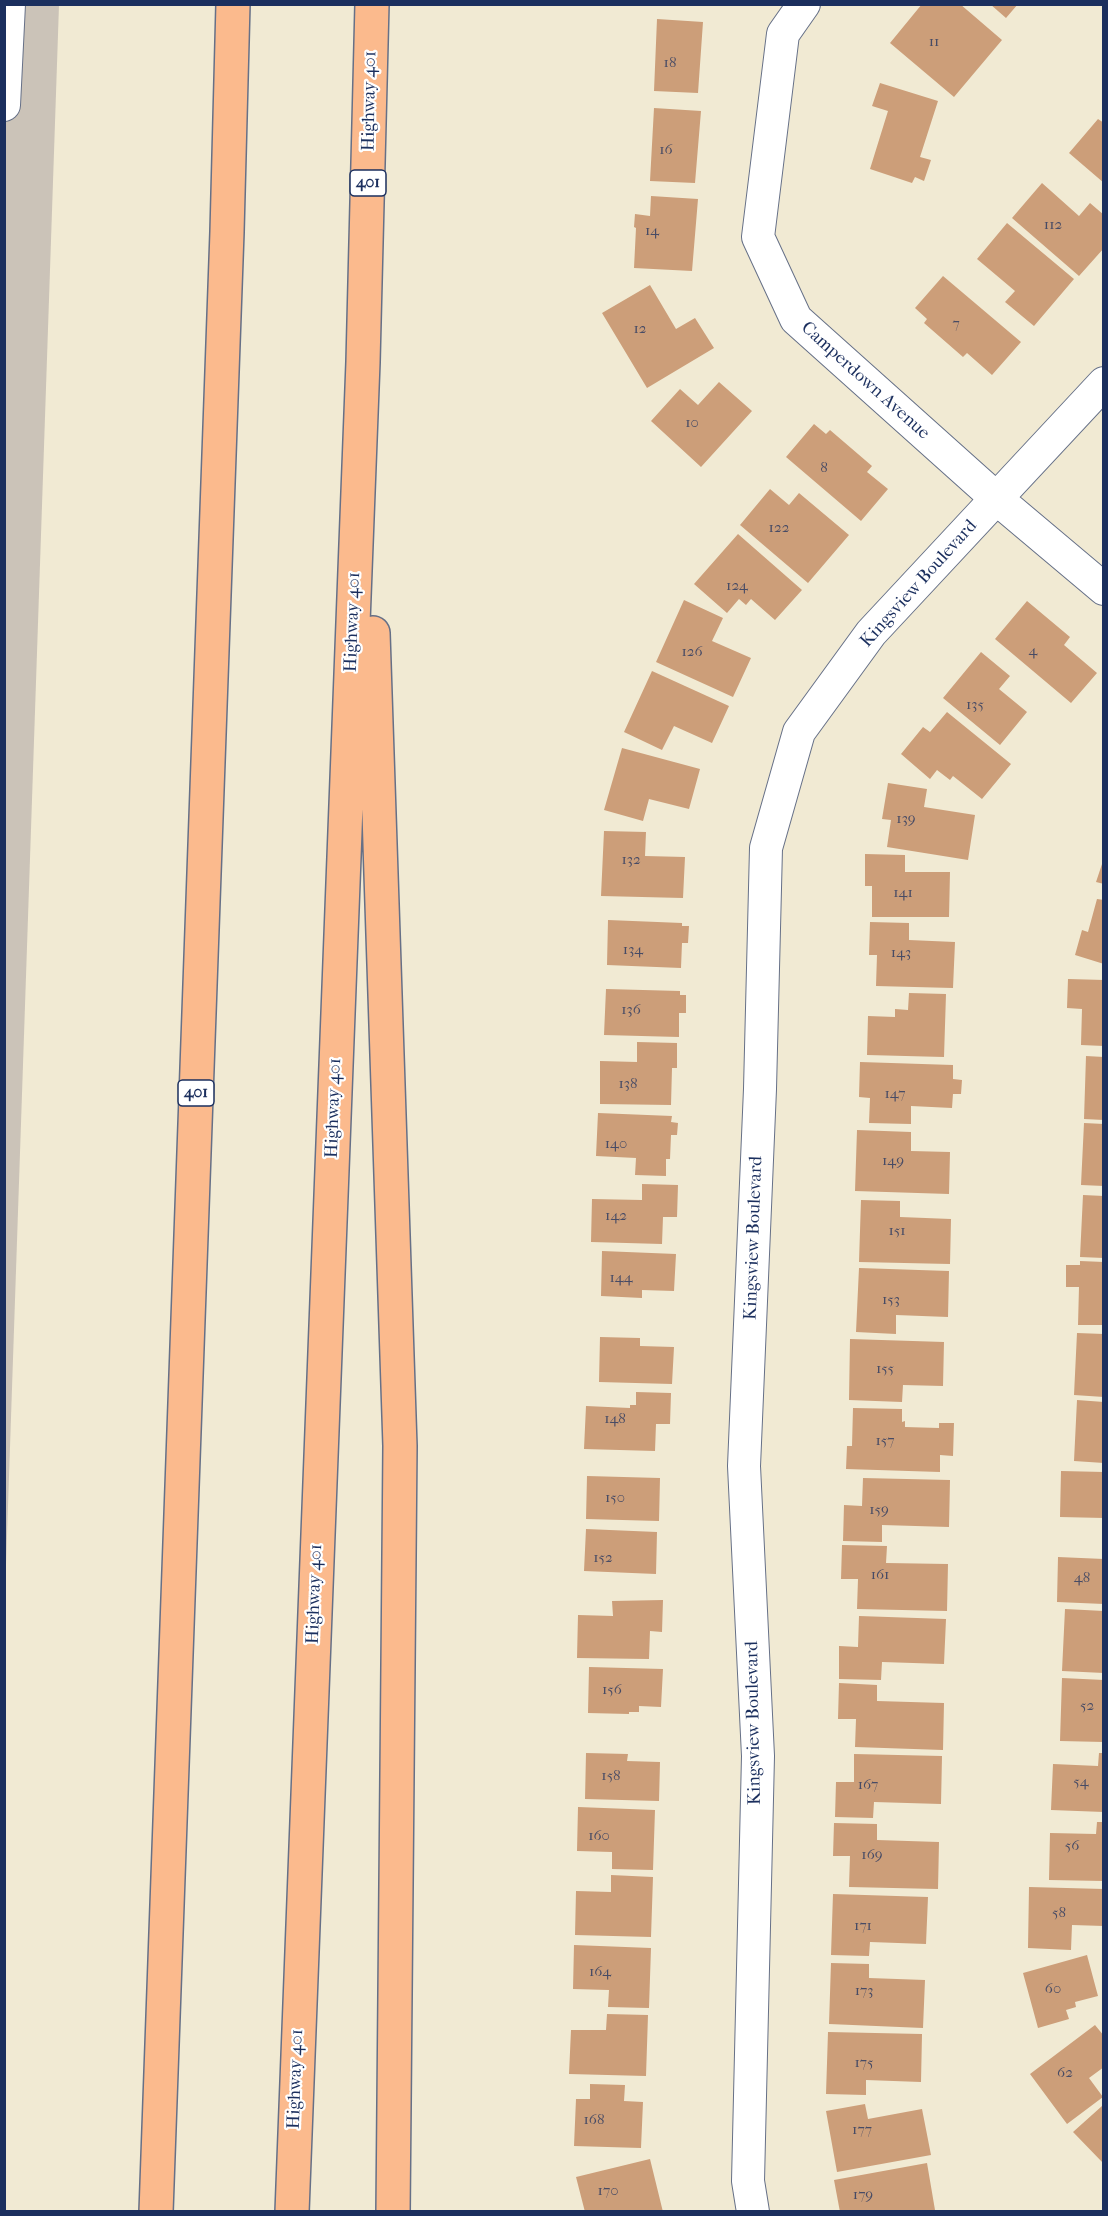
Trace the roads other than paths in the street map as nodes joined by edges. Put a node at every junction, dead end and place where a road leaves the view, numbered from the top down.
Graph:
1 (9, 4) edge
2 (233, 4) edge
3 (372, 4) edge
4 (804, 4) edge
5 (4, 105) edge
6 (363, 362) junction
7 (1104, 383) edge
8 (997, 499) junction
9 (1104, 589) edge
10 (157, 2196) edge
11 (145, 2211) edge
12 (292, 2211) edge
13 (393, 2211) edge
14 (753, 2211) edge

1 - 5 street
2 - 10 highway, 401
3 - 6 highway, Highway 401 / 401
4 - 8 street, Camperdown Avenue
6 - 12 highway, Highway 401 / 401
6 - 13 highway
7 - 8 street, Kingsview Boulevard
8 - 9 street, Camperdown Avenue
8 - 14 street, Kingsview Boulevard
10 - 11 highway

